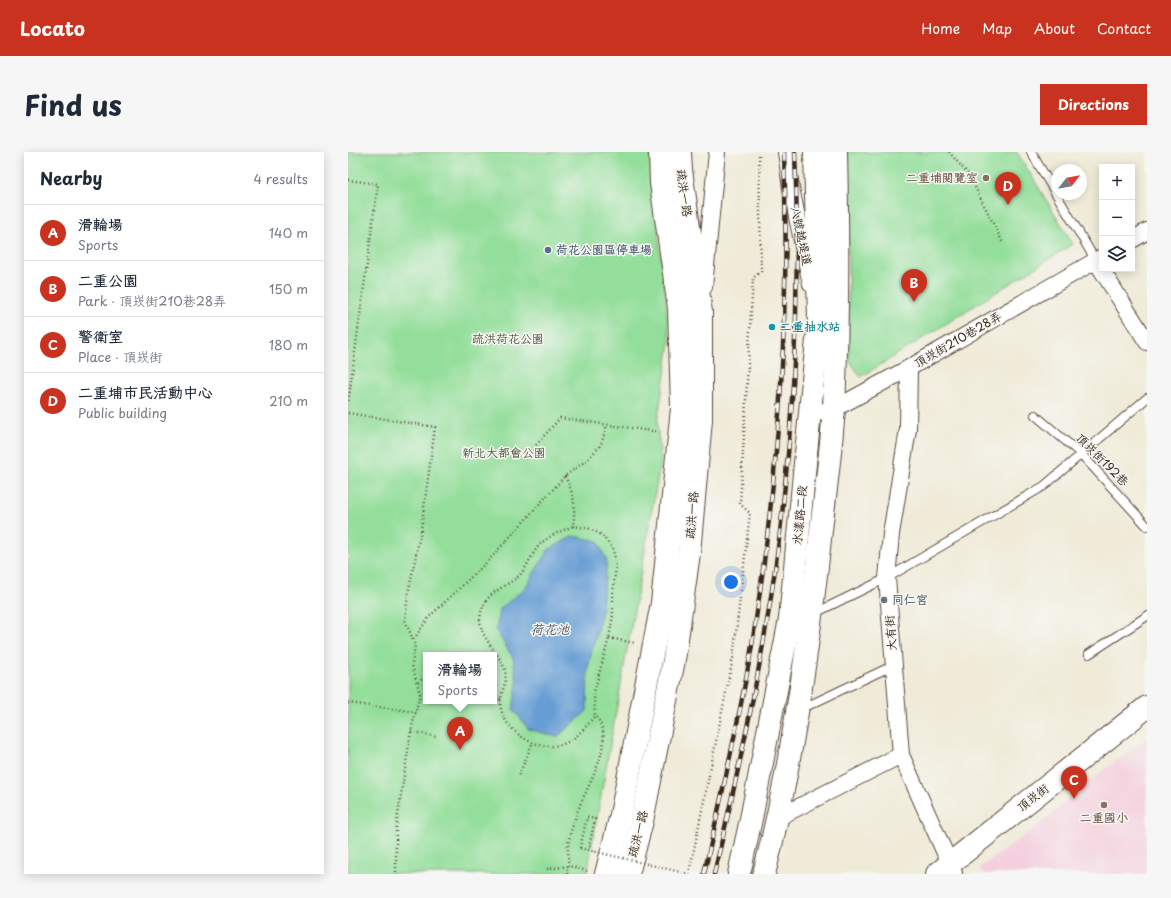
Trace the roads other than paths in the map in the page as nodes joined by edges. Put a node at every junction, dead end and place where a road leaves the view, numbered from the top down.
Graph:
1 (660, 152) edge
2 (680, 152) edge
3 (717, 152) edge
4 (786, 152) edge
5 (815, 152) edge
6 (836, 152) edge
7 (1031, 152) edge
8 (1147, 231) edge
9 (1135, 238) edge
10 (1099, 259) edge
11 (1107, 272) edge
12 (701, 312) junction
13 (819, 319) junction
14 (1147, 342) edge
15 (909, 368) junction
16 (1147, 398) edge
17 (834, 409) junction
18 (810, 414) junction
19 (1035, 415) dead end
20 (1082, 455) junction
21 (1147, 526) edge
22 (886, 578) junction
23 (812, 614) junction
24 (1147, 616) edge
25 (1089, 654) dead end
26 (894, 665) junction
27 (1147, 707) edge
28 (799, 710) junction
29 (901, 755) junction
30 (777, 818) junction
31 (947, 871) edge
32 (597, 872) edge
33 (628, 874) edge
34 (739, 874) edge
35 (764, 874) edge

1 - 32 street, 疏洪一路
2 - 12 street, 疏洪一路
3 - 12 street
4 - 13 street, 八號越堤道
5 - 13 street, 水漾路二段
6 - 17 street, 水漾路二段
7 - 10 lane
8 - 9 street
10 - 15 street, 頂崁街210巷28弄
11 - 14 street
12 - 33 street, 疏洪一路
13 - 18 street, 水漾路二段
15 - 17 street, 頂崁街210巷28弄
15 - 22 street, 大有街
16 - 20 lane
17 - 18 street, 頂崁街210巷28弄
17 - 23 street, 水漾路二段
18 - 34 street, 水漾路二段
19 - 20 lane, 頂崁街192巷
20 - 21 lane, 頂崁街192巷
20 - 22 lane
22 - 23 lane
22 - 26 street, 大有街
23 - 28 street, 水漾路二段
24 - 25 lane
26 - 28 lane
26 - 29 street, 大有街
27 - 31 street, 頂崁街
28 - 30 street, 水漾路二段
29 - 30 street
29 - 31 street, 大有街
30 - 35 street, 水漾路二段

